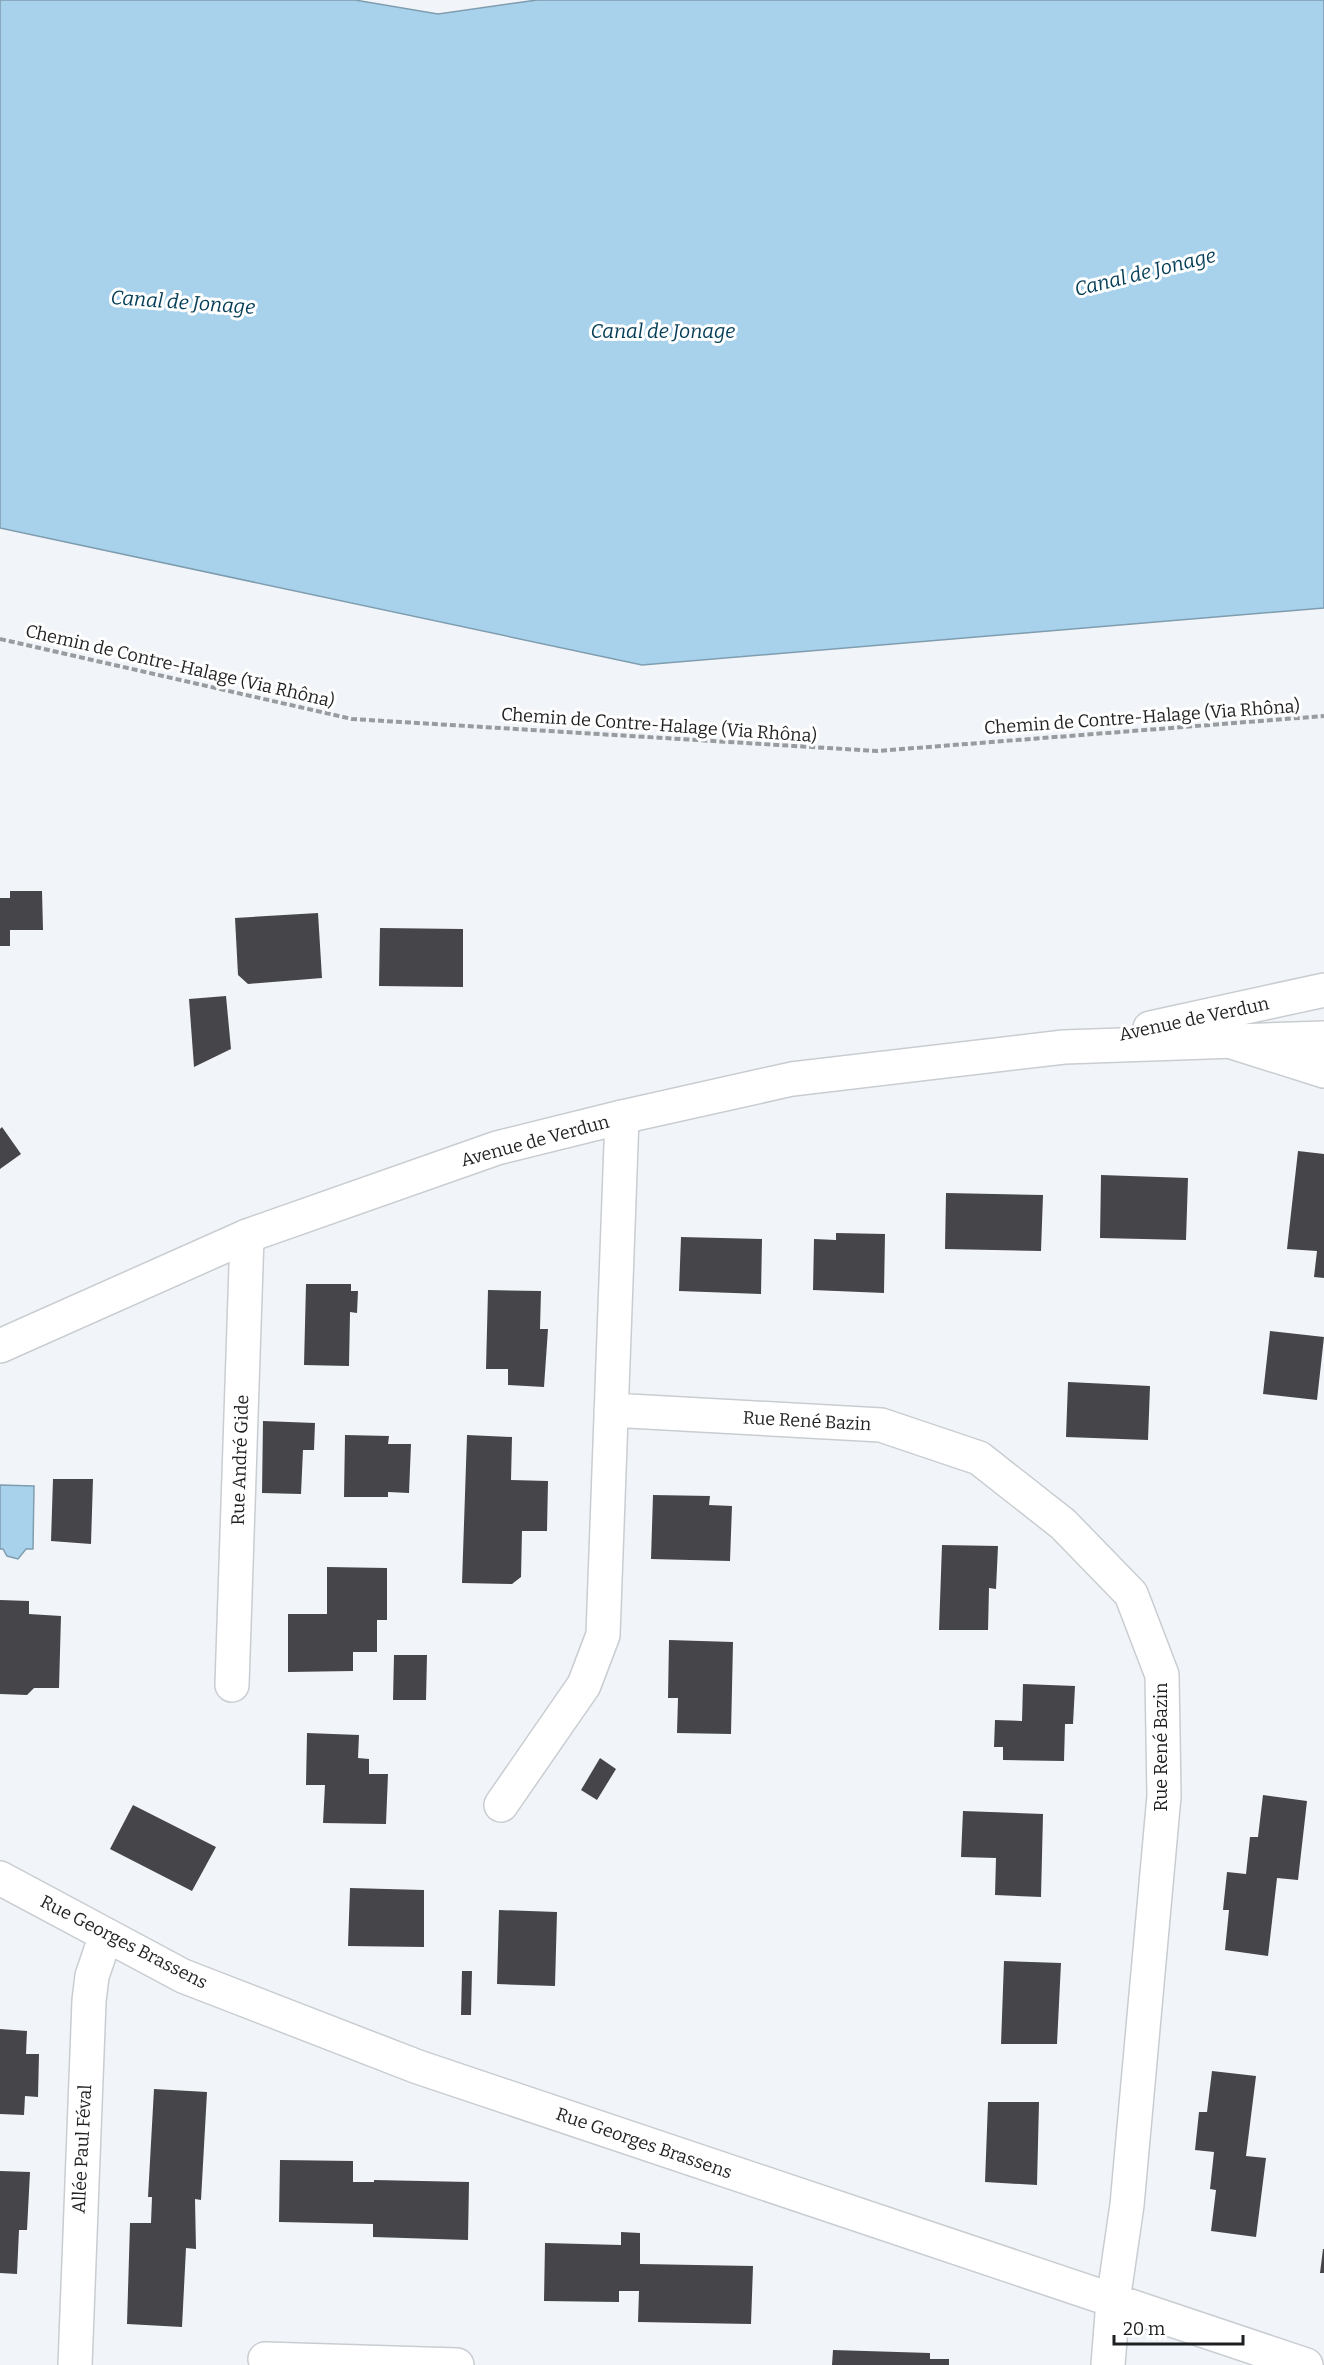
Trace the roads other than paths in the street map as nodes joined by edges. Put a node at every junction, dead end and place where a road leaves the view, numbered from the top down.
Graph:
1 (1324, 990) edge
2 (1324, 1038) edge
3 (1227, 1041) junction
4 (1064, 1047) junction
5 (1324, 1071) edge
6 (622, 1118) junction
7 (247, 1236) junction
8 (0, 1346) edge
9 (611, 1410) junction
10 (232, 1685) dead end
11 (501, 1805) dead end
12 (0, 1878) edge
13 (106, 1935) junction
14 (1113, 2301) junction
15 (265, 2359) dead end
16 (75, 2365) edge
17 (457, 2365) edge
18 (1108, 2365) edge
19 (1305, 2365) edge

1 - 4 street, Avenue de Verdun
2 - 3 street, Avenue de Verdun
3 - 4 street, Avenue de Verdun
3 - 5 street
4 - 6 street, Avenue de Verdun
6 - 7 street, Avenue de Verdun
6 - 9 street
7 - 8 street, Avenue de Verdun
7 - 10 street, Rue André Gide
9 - 11 street
9 - 14 street, Rue René Bazin
12 - 13 street, Rue Georges Brassens
13 - 14 street, Rue Georges Brassens
13 - 16 street, Allée Paul Féval
14 - 18 street, Rue René Bazin
14 - 19 street, Rue Georges Brassens
15 - 17 street

